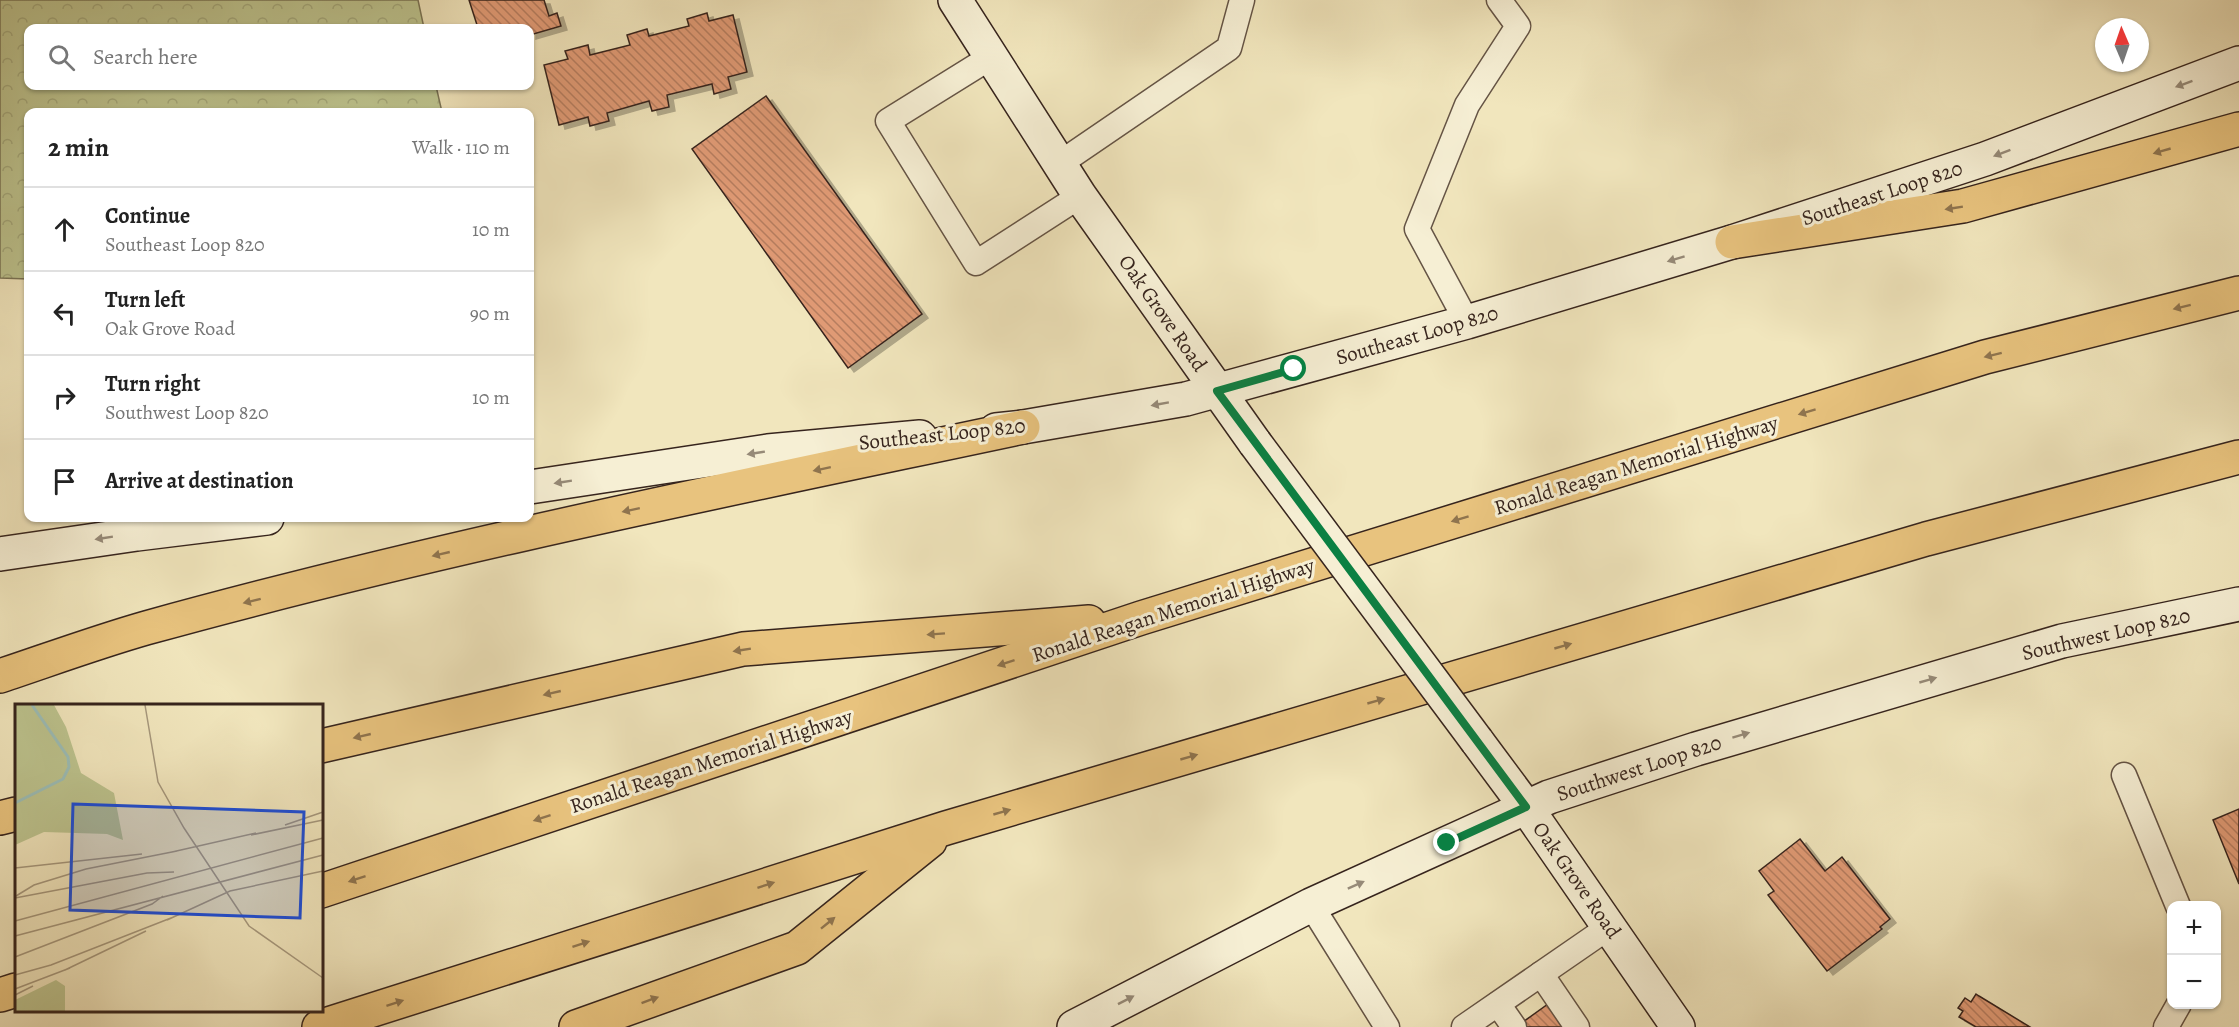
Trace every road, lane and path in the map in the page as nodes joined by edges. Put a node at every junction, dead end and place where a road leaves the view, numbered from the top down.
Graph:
1 (954, 0) edge
2 (1242, 0) edge
3 (1499, 0) edge
4 (991, 57) junction
5 (2239, 63) edge
6 (2239, 129) edge
7 (1059, 164) junction
8 (1080, 196) junction
9 (1732, 242) junction
10 (2239, 293) edge
11 (1467, 322) junction
12 (1217, 391) junction
13 (1023, 427) junction
14 (2239, 457) edge
15 (534, 486) edge
16 (234, 522) edge
17 (0, 554) edge
18 (2239, 604) edge
19 (1141, 618) junction
20 (0, 676) edge
21 (322, 746) edge
22 (2124, 775) dead end
23 (1526, 807) junction
24 (15, 814) edge
25 (0, 818) edge
26 (946, 828) junction
27 (322, 891) edge
28 (2176, 901) edge
29 (1311, 905) junction
30 (1609, 927) junction
31 (1541, 974) junction
32 (15, 990) edge
33 (0, 995) edge
34 (1498, 1004) junction
35 (2177, 1009) edge
36 (1668, 1024) edge
37 (319, 1027) edge
38 (576, 1027) edge
39 (1074, 1027) edge
40 (1387, 1027) edge
41 (1464, 1027) edge
42 (1515, 1027) edge
43 (1576, 1027) edge
44 (2166, 1027) edge

1 - 4 main road, Oak Grove Road
2 - 7 lane
3 - 11 lane
4 - 7 main road, Oak Grove Road
4 - 8 lane
5 -> 9 main road, Southeast Loop 820
6 -> 9 highway
7 - 8 main road, Oak Grove Road
8 - 12 main road, Oak Grove Road
9 -> 11 main road, Southeast Loop 820
10 -> 19 highway, Ronald Reagan Memorial Highway
11 - 12 main road, Southeast Loop 820
12 -> 13 main road, Southeast Loop 820
12 - 23 main road, Oak Grove Road, bridge
13 -> 15 main road, Southeast Loop 820
13 -> 20 highway
26 -> 14 highway
16 -> 17 main road
23 -> 18 main road, Southwest Loop 820
19 -> 21 highway
19 -> 27 highway, Ronald Reagan Memorial Highway
22 - 28 lane
29 -> 23 main road, Southwest Loop 820
23 - 30 main road, Oak Grove Road
24 - 25 highway
37 -> 26 highway
38 -> 26 highway
39 -> 29 main road, Southwest Loop 820
29 - 40 lane
30 - 31 lane
30 - 36 main road, Oak Grove Road
31 - 34 lane
31 - 43 lane
32 - 33 highway
34 - 41 lane
34 - 42 lane
35 - 44 lane

